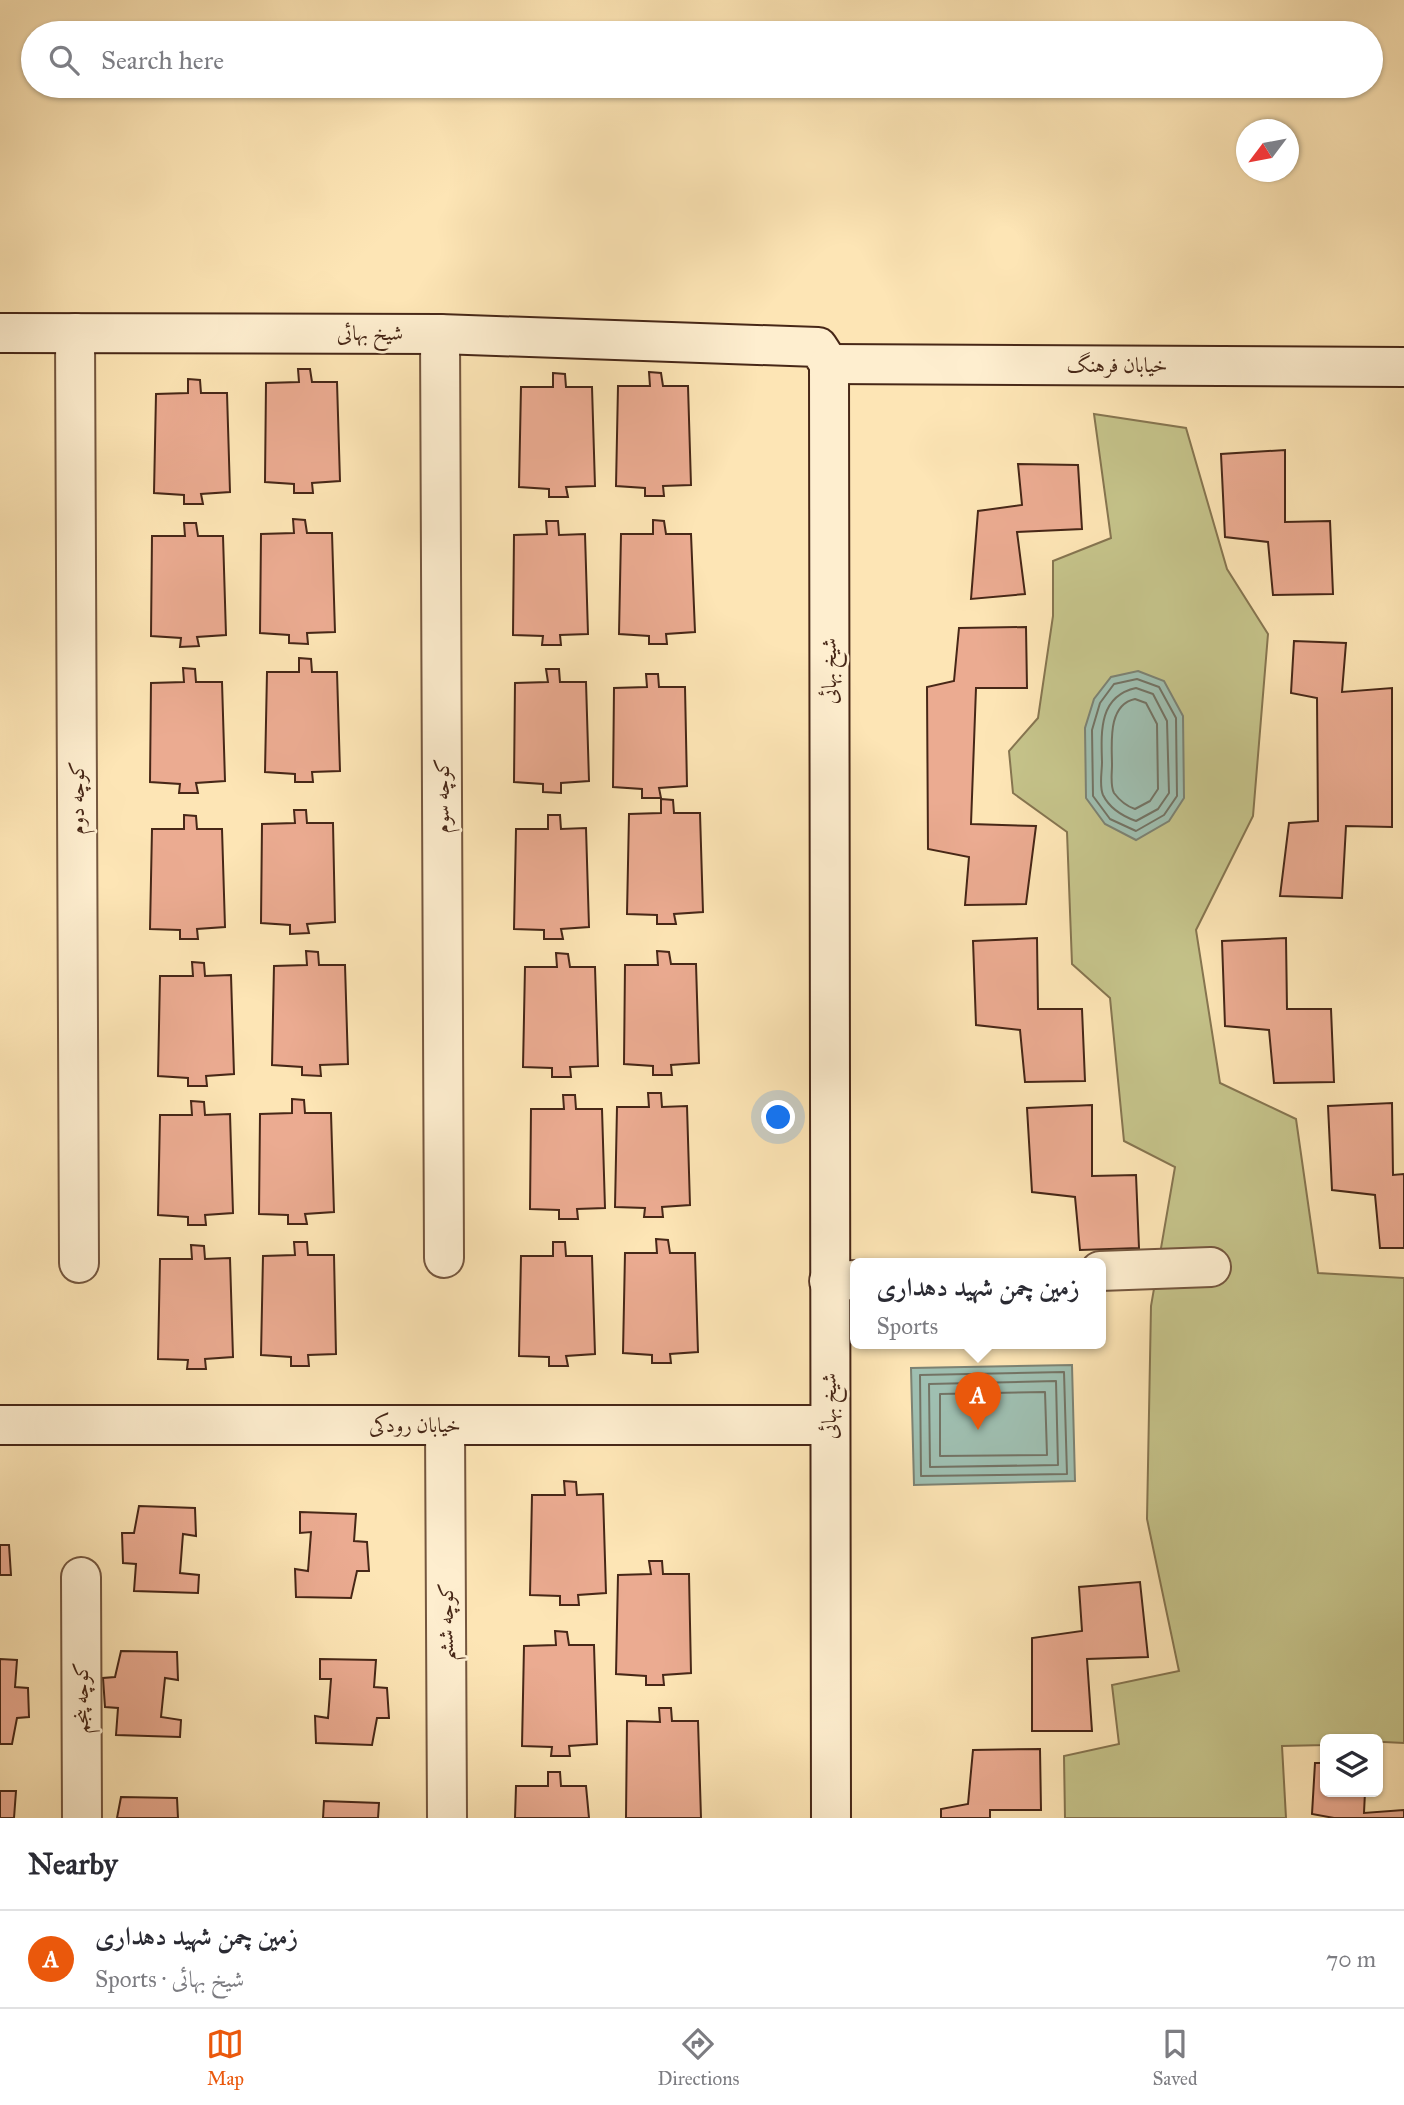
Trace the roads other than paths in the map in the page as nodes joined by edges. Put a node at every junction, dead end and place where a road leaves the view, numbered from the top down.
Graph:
1 (0, 333) edge
2 (75, 333) junction
3 (440, 334) junction
4 (829, 363) junction
5 (1404, 367) edge
6 (444, 1258) dead end
7 (79, 1263) dead end
8 (1211, 1267) dead end
9 (1106, 1271) edge
10 (842, 1280) edge
11 (0, 1425) edge
12 (445, 1425) junction
13 (829, 1425) junction
14 (80, 1577) dead end
15 (82, 1818) edge
16 (447, 1818) edge
17 (831, 1818) edge

1 - 2 street, شیخ بهائی
2 - 3 street, شیخ بهائی
2 - 7 street, کوچه دوم
3 - 4 street, شیخ بهائی
3 - 6 street, کوچه سوم
4 - 5 street, خیابان فرهنگ
4 - 10 street, شیخ بهائی
8 - 9 street
10 - 13 street, شیخ بهائی
11 - 12 street, خیابان رودکی
12 - 13 street, خیابان رودکی
12 - 16 street, کوچه ششم
13 - 17 street, شیخ بهائی
14 - 15 street, کوچه پنجم

